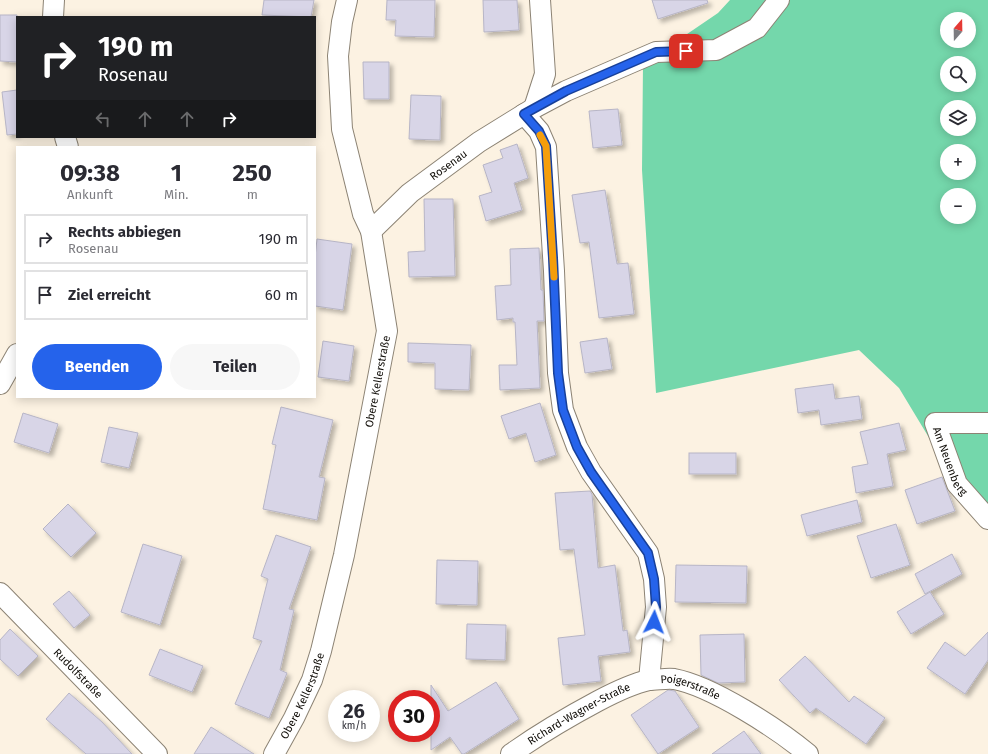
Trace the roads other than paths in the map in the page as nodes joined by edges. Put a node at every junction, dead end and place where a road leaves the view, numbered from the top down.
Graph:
1 (54, 0) edge
2 (347, 0) edge
3 (540, 0) edge
4 (779, 0) edge
5 (53, 16) edge
6 (529, 111) junction
7 (371, 231) junction
8 (16, 356) edge
9 (0, 384) edge
10 (988, 423) edge
11 (988, 519) edge
12 (0, 593) edge
13 (650, 680) junction
14 (157, 754) edge
15 (274, 754) edge
16 (511, 754) edge
17 (808, 754) edge

1 - 5 street
2 - 7 street, Obere Kellerstraße
3 - 6 street
4 - 6 street, Rosenau
6 - 7 street, Rosenau
6 - 13 street, Poigerstraße
7 - 15 street, Obere Kellerstraße
8 - 9 street
10 - 11 street, Am Neuenberg
12 - 14 street, Rudolfstraße
13 - 16 street, Richard-Wagner-Straße
13 - 17 street, Poigerstraße

